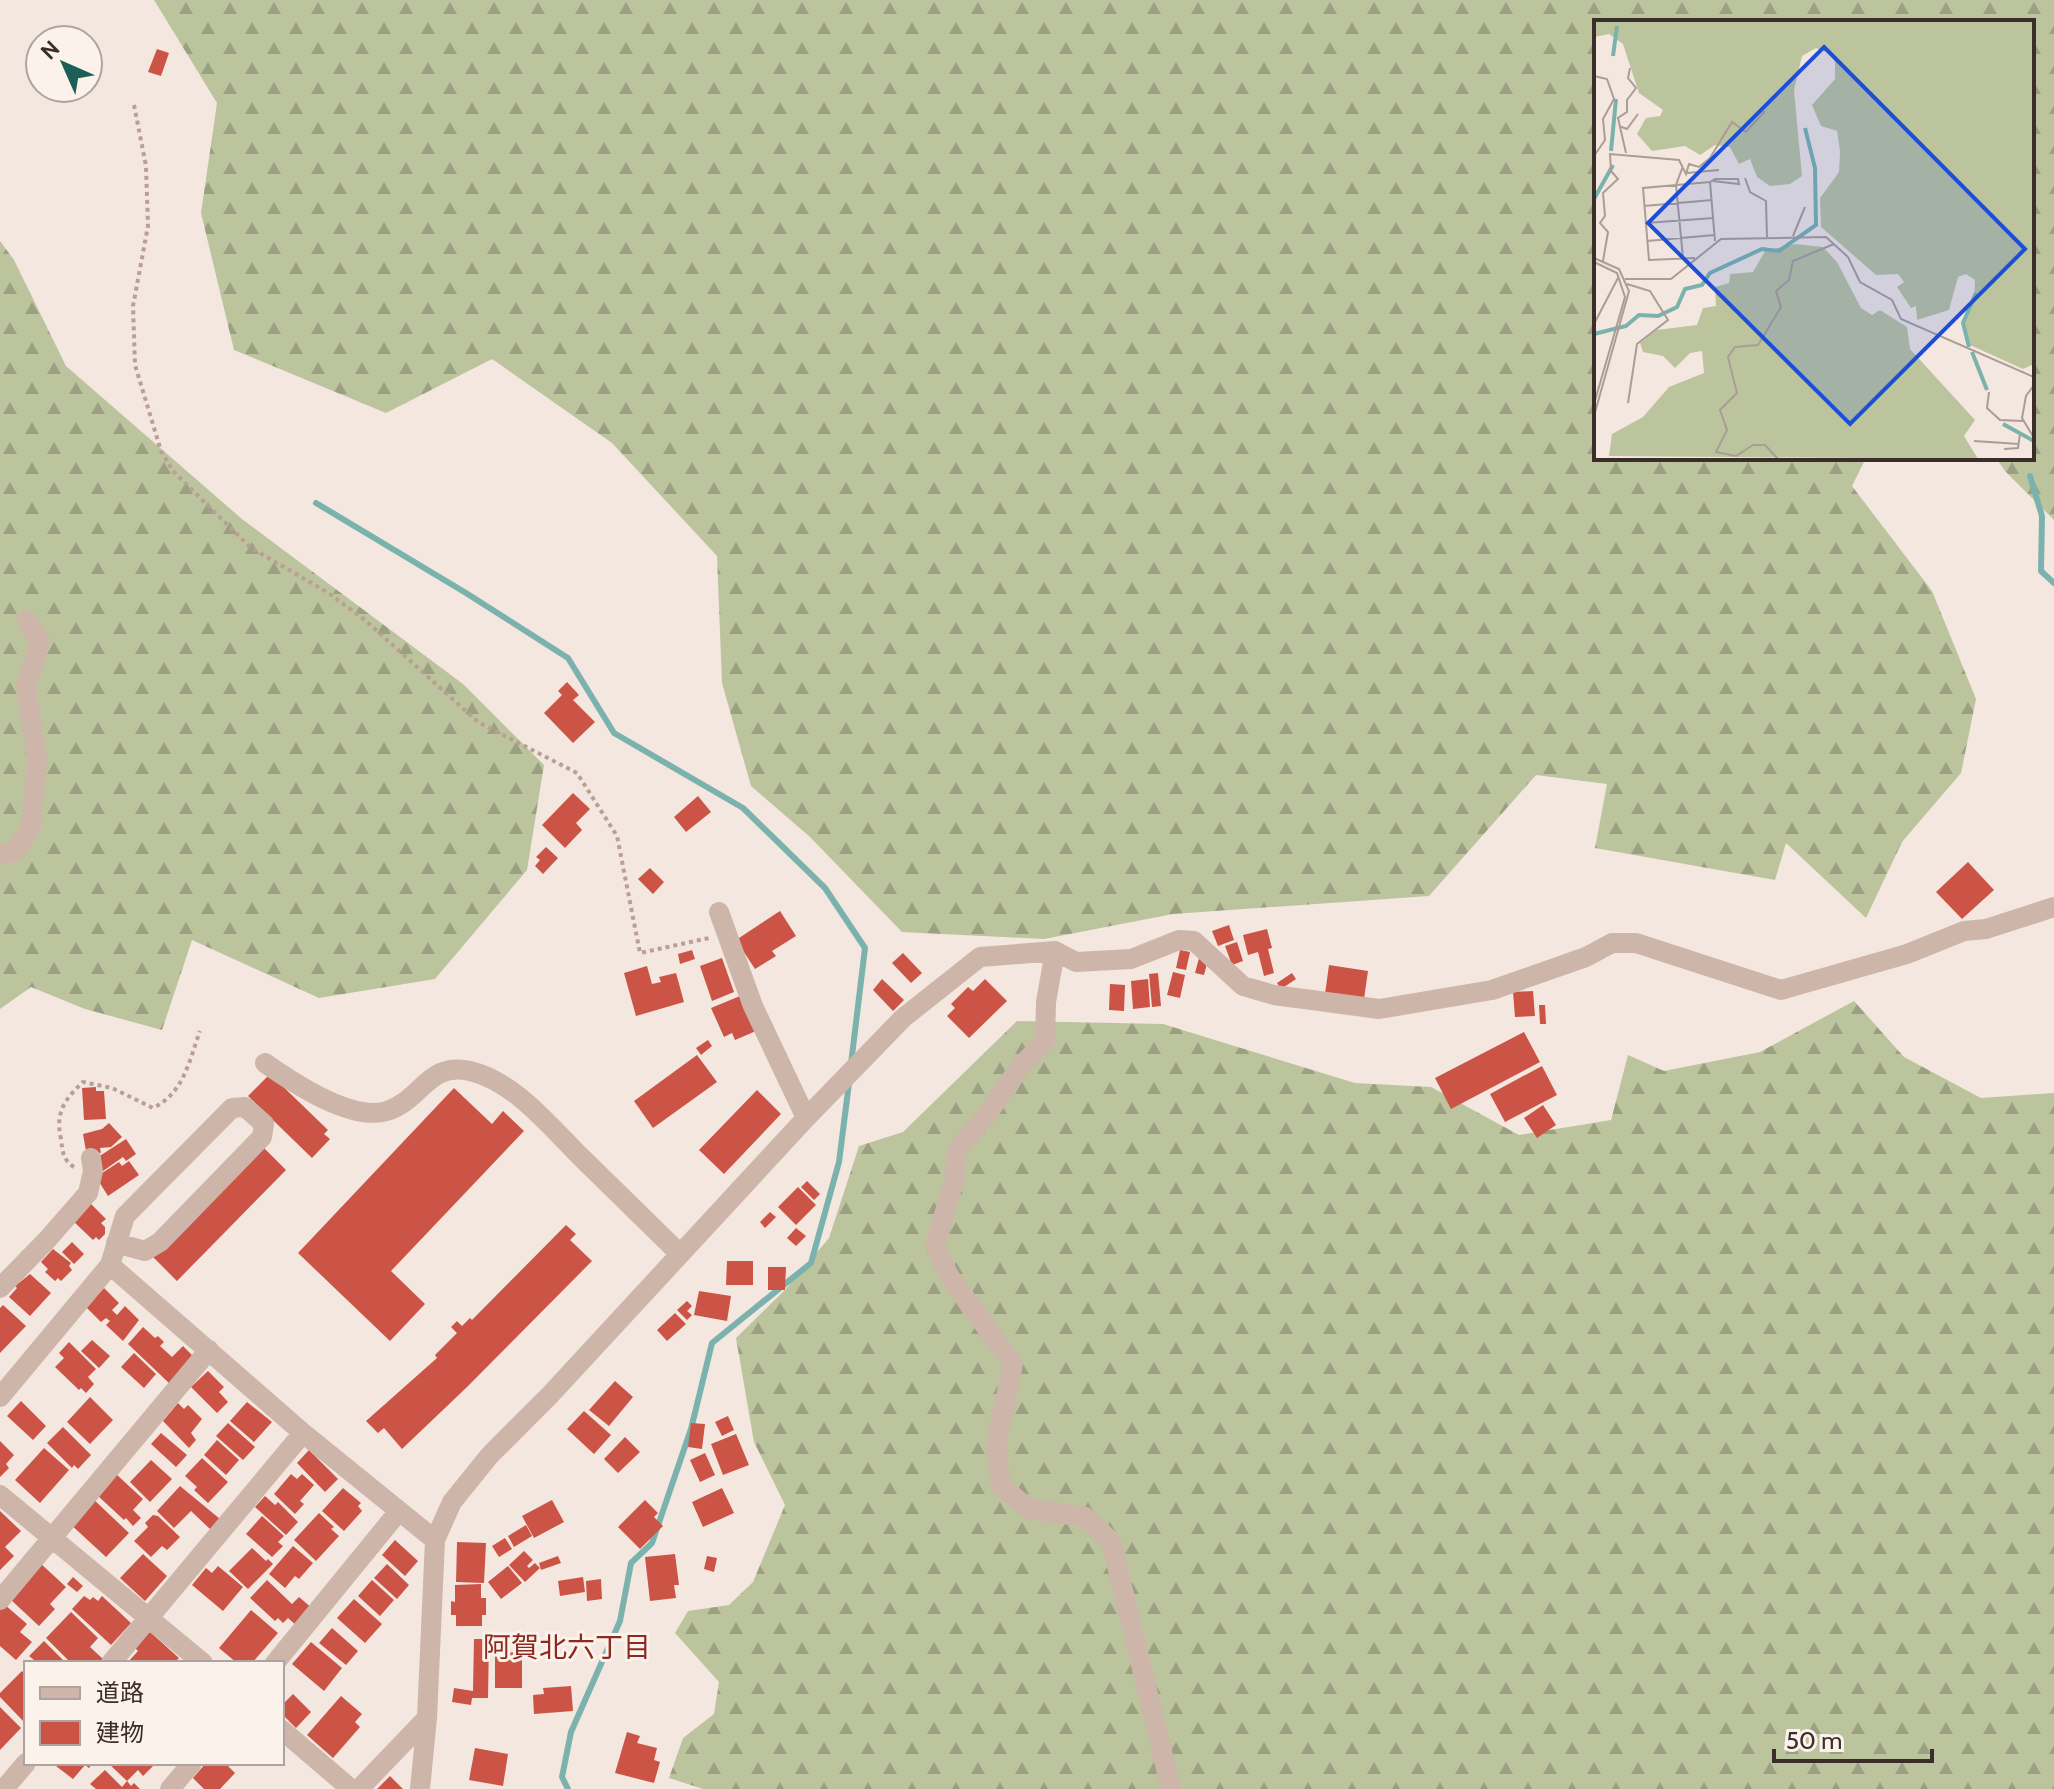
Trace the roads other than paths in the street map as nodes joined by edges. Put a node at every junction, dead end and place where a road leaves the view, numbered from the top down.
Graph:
1 (27, 621) dead end
2 (0, 855) edge
3 (2054, 907) edge
4 (719, 912) dead end
5 (1055, 951) junction
6 (265, 1063) dead end
7 (806, 1118) junction
8 (91, 1158) dead end
9 (116, 1243) junction
10 (680, 1254) junction
11 (110, 1265) junction
12 (0, 1288) edge
13 (209, 1350) junction
14 (0, 1397) edge
15 (303, 1433) junction
16 (0, 1495) edge
17 (399, 1511) junction
18 (52, 1537) junction
19 (435, 1540) junction
20 (0, 1600) edge
21 (150, 1618) junction
22 (113, 1661) edge
23 (201, 1661) edge
24 (277, 1661) edge
25 (427, 1718) junction
26 (284, 1732) edge
27 (24, 1765) edge
28 (190, 1765) edge
29 (4, 1789) edge
30 (170, 1789) edge
31 (351, 1789) edge
32 (359, 1789) edge
33 (420, 1789) edge
34 (1171, 1789) edge

1 - 2 street
3 - 5 street
4 - 7 street
5 - 7 street
5 - 34 street
6 - 10 street
7 - 10 street
8 - 12 street
9 - 9 street
9 - 11 street
10 - 19 street
11 - 13 street
11 - 14 street
13 - 15 street
13 - 18 street
15 - 17 street
15 - 21 street
16 - 18 street
17 - 19 street
17 - 24 street
18 - 20 street
18 - 21 street
19 - 25 street
21 - 22 street
21 - 23 street
25 - 32 street
25 - 33 street
26 - 31 street
27 - 29 street
28 - 30 street

